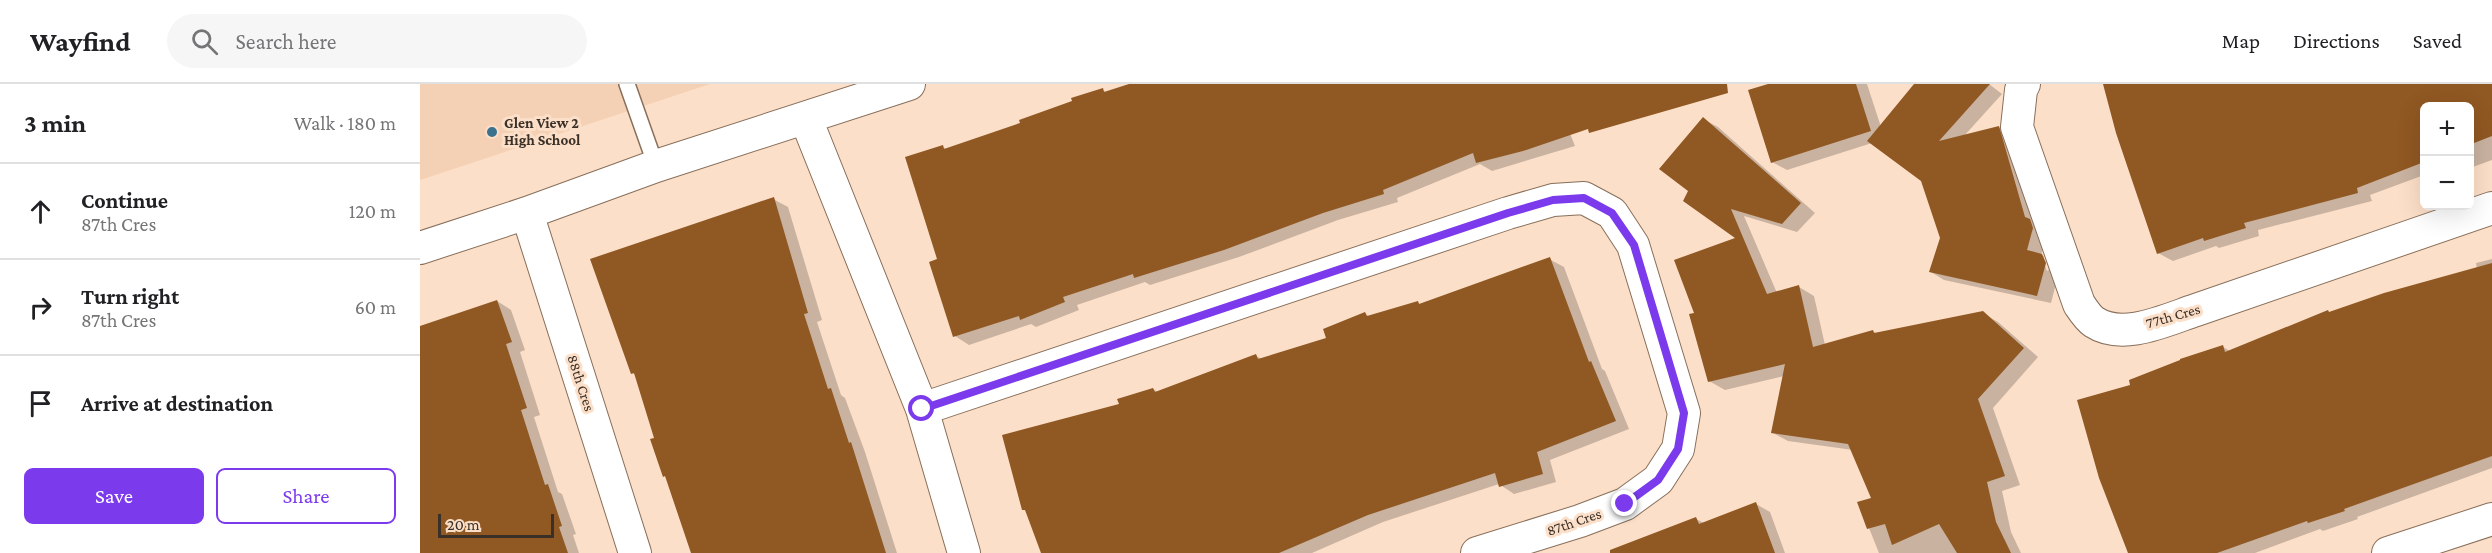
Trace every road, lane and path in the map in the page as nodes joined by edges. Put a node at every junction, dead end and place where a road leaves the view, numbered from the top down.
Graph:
1 (627, 84) edge
2 (909, 84) edge
3 (2024, 84) edge
4 (806, 119) junction
5 (656, 166) junction
6 (2492, 208) edge
7 (527, 213) junction
8 (420, 248) edge
9 (922, 409) junction
10 (2492, 519) edge
11 (635, 553) edge
12 (964, 553) edge
13 (1477, 553) edge
14 (2388, 553) edge

1 - 5 lane
2 - 4 street
3 - 6 street, 77th Cres
4 - 5 street
4 - 9 street
5 - 7 street
7 - 8 street
7 - 11 street, 88th Cres
9 - 12 street
9 - 13 street, 87th Cres
10 - 14 street

